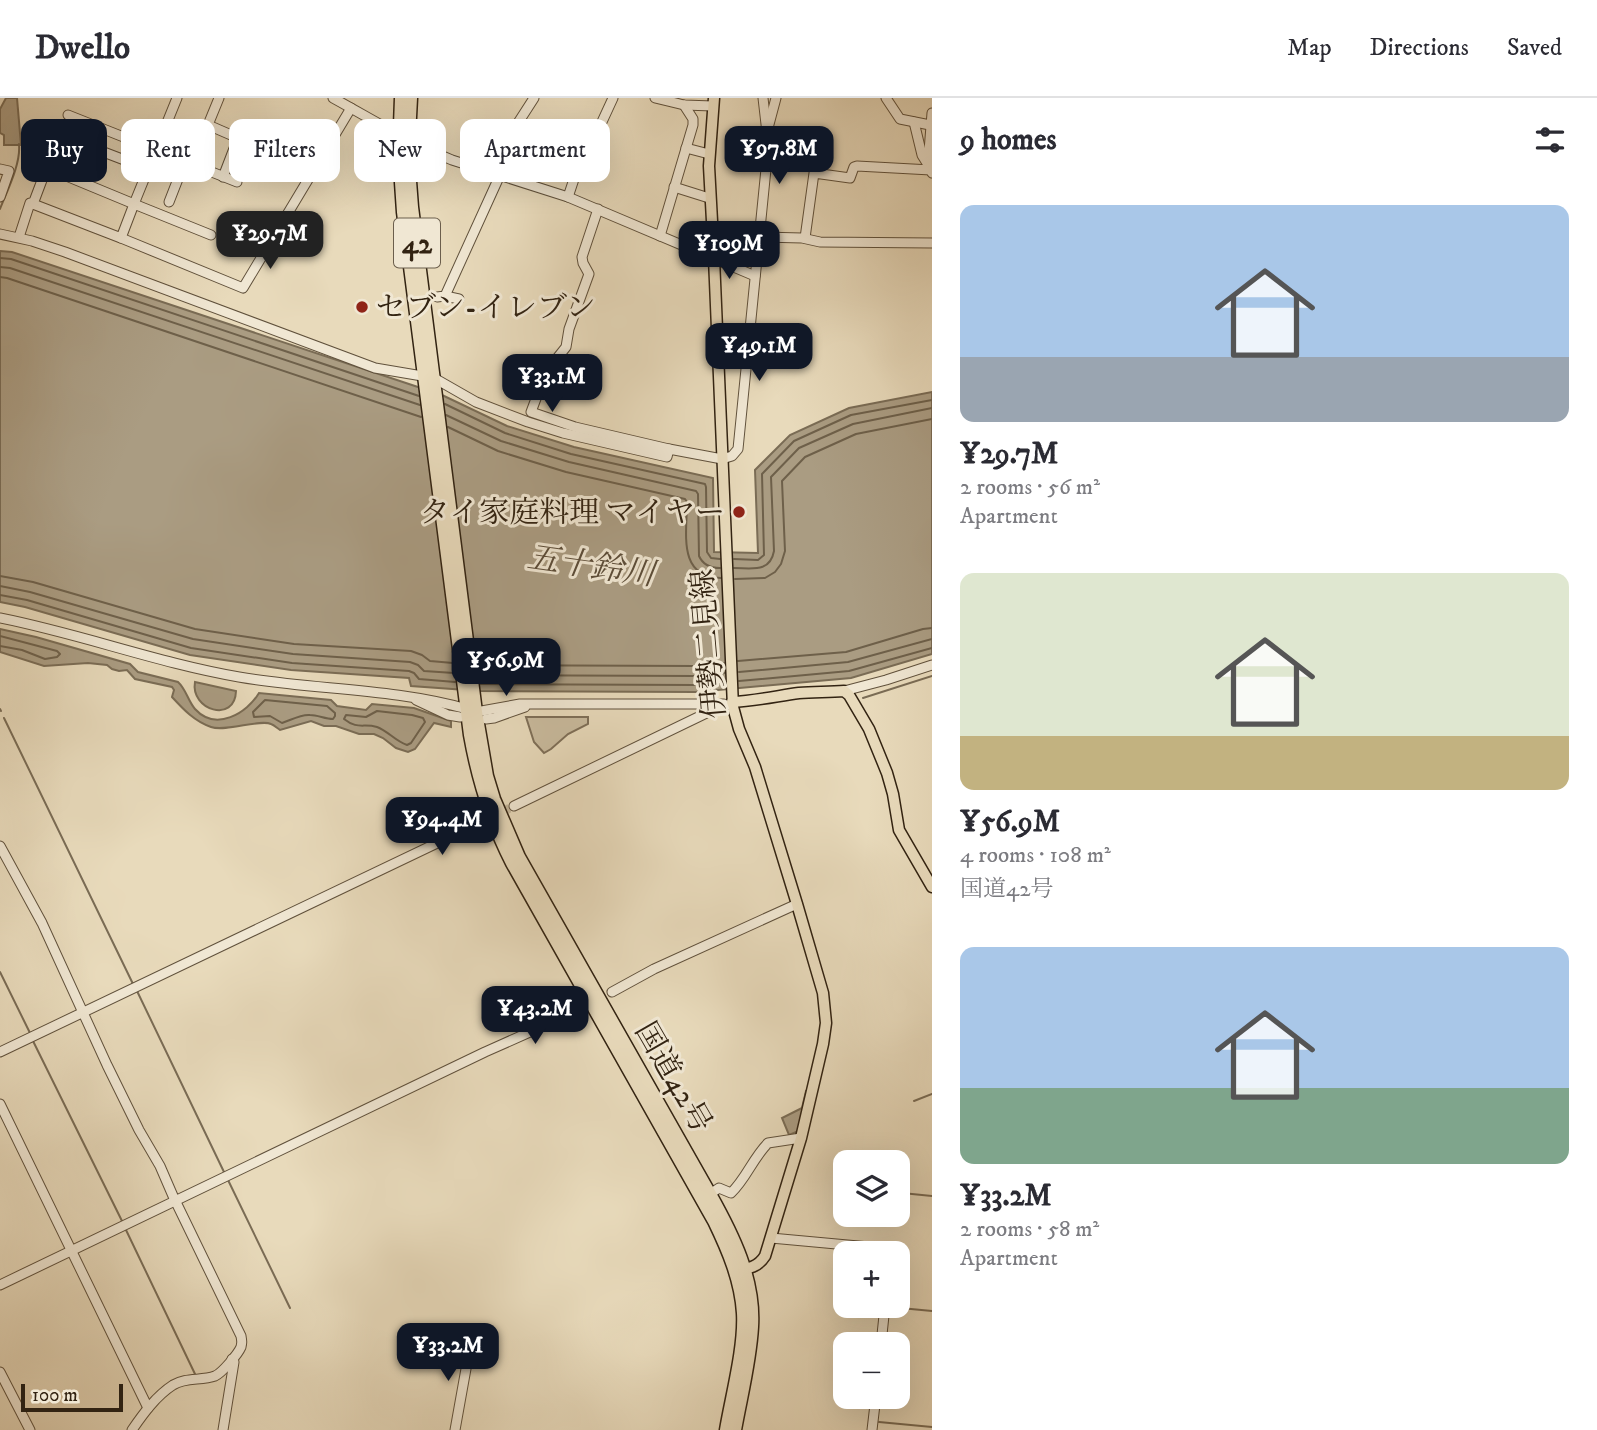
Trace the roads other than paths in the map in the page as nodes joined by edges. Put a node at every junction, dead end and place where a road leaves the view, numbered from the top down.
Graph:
1 (177, 98) edge
2 (219, 98) edge
3 (333, 98) edge
4 (401, 98) edge
5 (411, 98) edge
6 (533, 98) edge
7 (613, 98) edge
8 (655, 98) edge
9 (763, 98) edge
10 (776, 98) edge
11 (886, 98) edge
12 (714, 102) edge
13 (684, 105) junction
14 (351, 108) junction
15 (932, 113) edge
16 (68, 115) dead end
17 (169, 119) edge
18 (210, 119) edge
19 (370, 119) edge
20 (403, 119) edge
21 (407, 119) edge
22 (520, 119) edge
23 (914, 122) junction
24 (930, 125) junction
25 (215, 128) edge
26 (767, 133) junction
27 (121, 136) edge
28 (686, 148) junction
29 (709, 154) junction
30 (0, 169) edge
31 (930, 169) edge
32 (215, 174) edge
33 (223, 177) junction
34 (42, 182) edge
35 (81, 182) edge
36 (143, 182) edge
37 (179, 182) edge
38 (409, 182) edge
39 (497, 182) edge
40 (522, 182) edge
41 (237, 183) dead end
42 (674, 187) junction
43 (0, 197) edge
44 (569, 197) junction
45 (709, 198) junction
46 (169, 202) dead end
47 (33, 204) junction
48 (134, 204) junction
49 (598, 209) junction
50 (0, 234) edge
51 (211, 235) dead end
52 (660, 236) junction
53 (19, 237) junction
54 (758, 237) junction
55 (121, 238) junction
56 (805, 238) junction
57 (932, 243) edge
58 (713, 258) junction
59 (755, 276) junction
60 (459, 299) dead end
61 (430, 382) junction
62 (668, 453) junction
63 (722, 459) junction
64 (0, 618) edge
65 (932, 665) edge
66 (844, 691) junction
67 (729, 700) junction
68 (472, 709) junction
69 (514, 806) tunnel mouth
70 (477, 824) tunnel mouth
71 (0, 846) edge
72 (932, 887) edge
73 (797, 904) junction
74 (612, 992) tunnel mouth
75 (571, 1011) tunnel mouth
76 (83, 1012) junction
77 (0, 1052) edge
78 (0, 1104) edge
79 (802, 1138) junction
80 (710, 1194) junction
81 (175, 1201) junction
82 (771, 1238) junction
83 (833, 1244) edge
84 (72, 1252) junction
85 (739, 1269) junction
86 (0, 1285) edge
87 (471, 1341) dead end
88 (232, 1359) junction
89 (0, 1372) edge
90 (148, 1408) junction
91 (874, 1409) edge
92 (30, 1430) edge
93 (132, 1430) edge
94 (223, 1430) edge
95 (455, 1430) edge
96 (726, 1430) edge
97 (735, 1430) edge
98 (872, 1430) edge

1 - 17 street
2 - 18 street
3 - 14 street
4 - 20 highway, 国道42号 / 42
5 - 21 highway, 国道42号 / 42
6 - 22 street
7 - 44 street
8 - 13 street
9 - 26 street
10 - 26 street
11 - 23 street
12 - 13 street
12 - 29 main road, 伊勢二見線
13 - 28 street
14 - 19 street
14 - 55 street
15 - 24 street
16 - 27 street
23 - 24 street
23 - 31 street
24 - 31 street
25 - 33 street
26 - 54 street
28 - 29 street
28 - 42 street
29 - 45 main road, 伊勢二見線
30 - 43 street
31 - 56 street
32 - 33 street
33 - 41 street
34 - 47 street
35 - 48 street
36 - 48 street
37 - 46 street
38 - 61 highway, 国道42号 / 42
39 - 60 street
40 - 44 street
42 - 45 street
42 - 52 street
44 - 49 street
45 - 58 main road, 伊勢二見線
47 - 53 street
47 - 55 street
48 - 51 street
48 - 55 street
49 - 52 street
49 - 62 street
50 - 53 street
52 - 58 street
53 - 61 street
54 - 56 street
54 - 59 street
56 - 57 street
58 - 59 street
58 - 63 main road, 伊勢二見線
59 - 63 street
61 - 62 street
61 - 68 highway, 国道42号 / 42
62 - 63 street
63 - 67 main road, 伊勢二見線
64 - 68 street
65 - 66 street
66 - 67 main road
66 - 72 main road
67 - 68 street
67 - 69 street
67 - 73 main road, 伊勢二見線
68 - 80 highway, 国道42号 / 42
68 - 85 highway, 国道42号 / 42
70 - 76 street
71 - 76 street
73 - 74 street
73 - 79 main road, 伊勢二見線
75 - 81 street
76 - 77 street
76 - 81 street
78 - 84 street
79 - 80 street
79 - 82 main road, 伊勢二見線
80 - 85 highway, 国道42号 / 42
81 - 84 street
81 - 88 street
82 - 83 street
82 - 85 main road, 伊勢二見線
84 - 86 street
84 - 90 street
85 - 96 highway, 国道42号 / 42
85 - 97 highway, 国道42号 / 42
87 - 95 street
88 - 90 street
88 - 94 street
89 - 92 street
90 - 93 street
91 - 98 street

